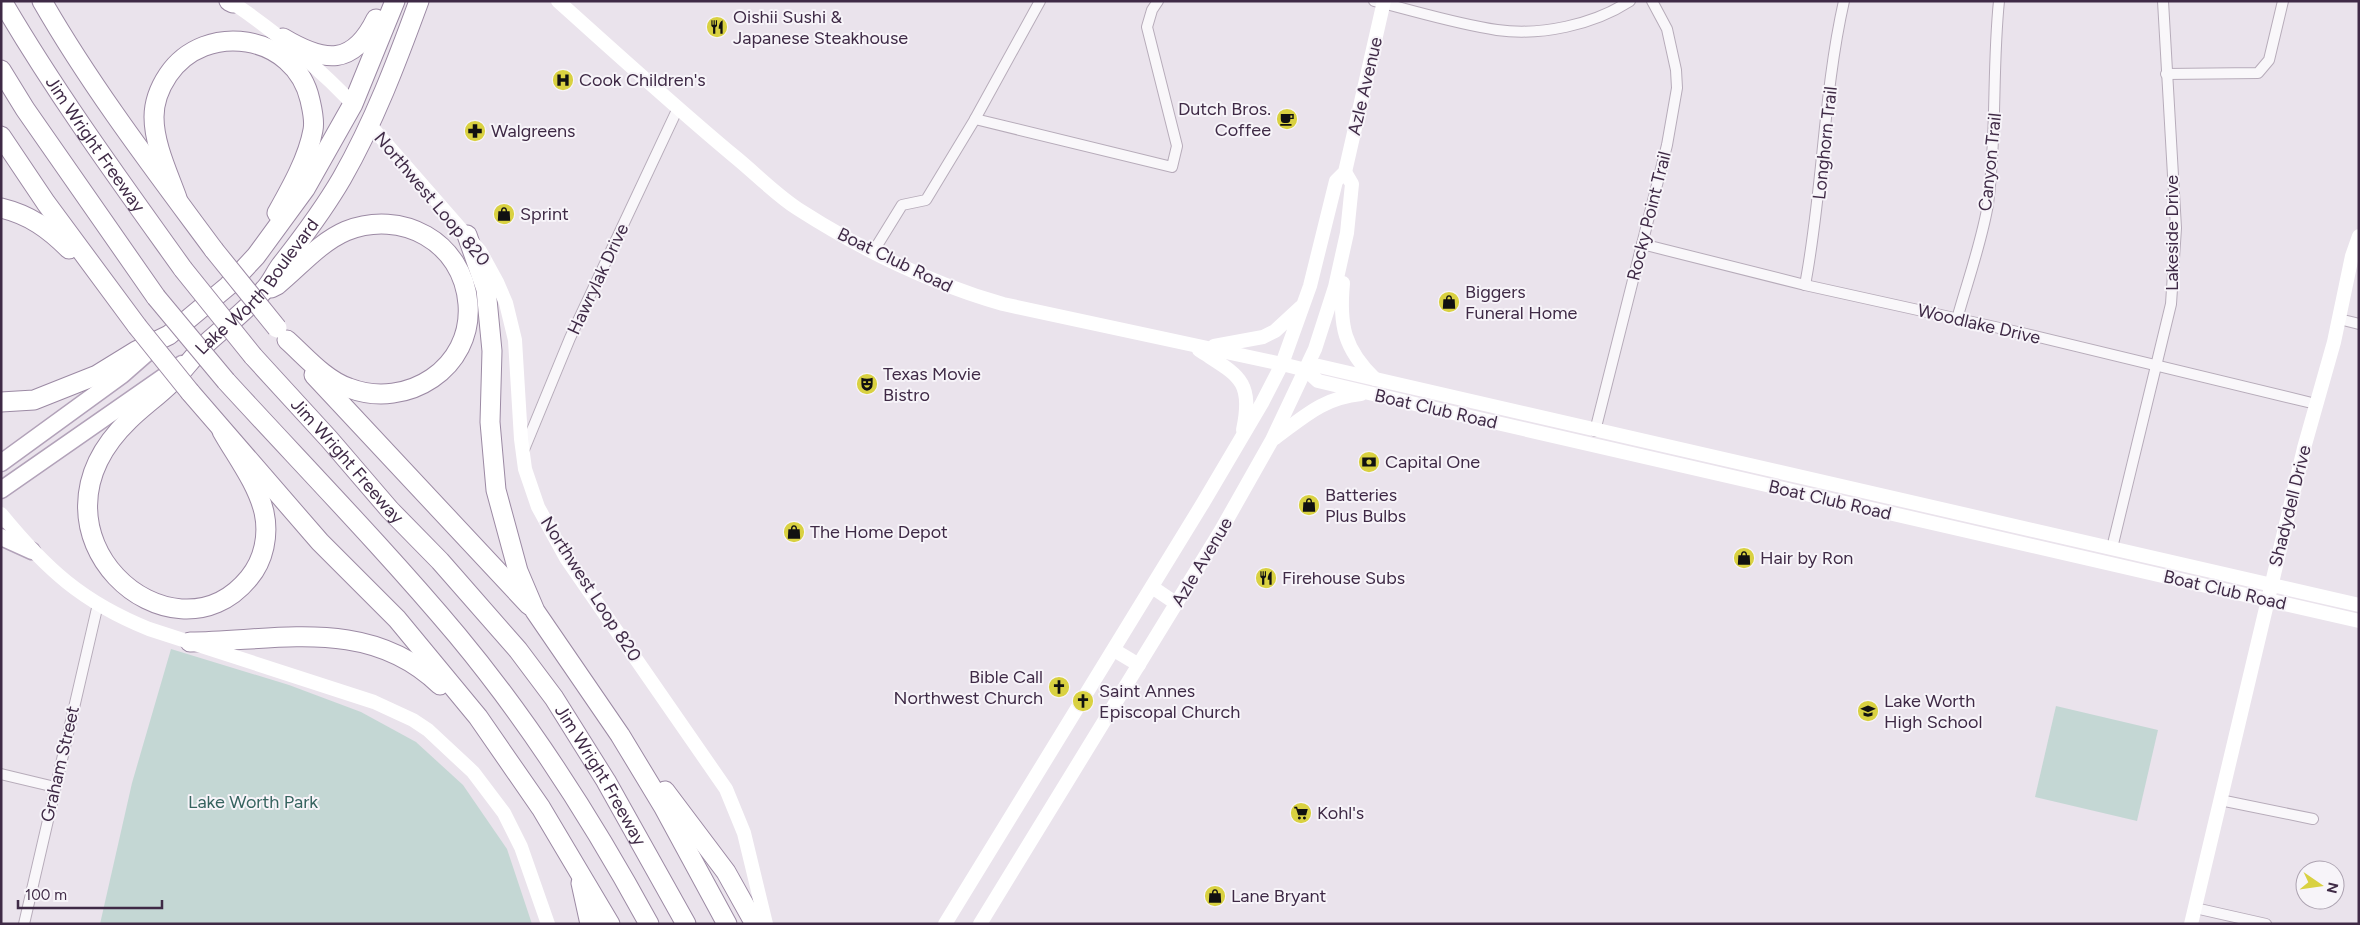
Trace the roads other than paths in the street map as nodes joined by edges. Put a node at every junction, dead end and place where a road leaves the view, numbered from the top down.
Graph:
1 (2, 1) edge
2 (42, 1) edge
3 (394, 1) edge
4 (419, 1) edge
5 (558, 1) edge
6 (1040, 1) edge
7 (1158, 1) edge
8 (1630, 1) edge
9 (1652, 1) edge
10 (1844, 1) edge
11 (2000, 1) edge
12 (2163, 1) edge
13 (2283, 1) edge
14 (231, 2) edge
15 (1380, 2) edge
16 (283, 38) junction
17 (1, 70) edge
18 (2166, 74) junction
19 (353, 104) junction
20 (678, 108) junction
21 (975, 119) junction
22 (370, 125) junction
23 (1, 136) edge
24 (1345, 172) junction
25 (177, 198) junction
26 (1, 208) edge
27 (1347, 233) junction
28 (467, 235) junction
29 (2359, 236) edge
30 (1642, 244) junction
31 (873, 252) junction
32 (1805, 285) junction
33 (228, 286) junction
34 (265, 290) junction
35 (122, 305) junction
36 (1303, 305) junction
37 (2339, 318) junction
38 (1957, 319) junction
39 (2359, 324) edge
40 (169, 334) junction
41 (282, 334) junction
42 (1192, 345) junction
43 (189, 360) junction
44 (1282, 364) junction
45 (2158, 365) junction
46 (1306, 370) junction
47 (1375, 379) junction
48 (1372, 394) junction
49 (1, 402) edge
50 (2316, 404) junction
51 (222, 431) junction
52 (1595, 431) junction
53 (1241, 440) junction
54 (1272, 440) junction
55 (523, 453) junction
56 (1, 462) edge
57 (1, 490) edge
58 (1, 514) edge
59 (1, 537) edge
60 (2112, 548) junction
61 (32, 551) junction
62 (2271, 585) junction
63 (1152, 587) junction
64 (2267, 600) junction
65 (98, 604) junction
66 (1177, 604) junction
67 (2359, 605) edge
68 (535, 611) junction
69 (2359, 621) edge
70 (190, 642) junction
71 (1114, 650) junction
72 (1139, 665) junction
73 (478, 716) junction
74 (620, 735) junction
75 (1, 774) edge
76 (55, 787) junction
77 (2220, 800) junction
78 (2313, 819) dead end
79 (578, 867) junction
80 (2195, 908) junction
81 (24, 924) edge
82 (548, 924) edge
83 (590, 924) edge
84 (610, 924) edge
85 (649, 924) edge
86 (686, 924) edge
87 (727, 924) edge
88 (755, 924) edge
89 (766, 924) edge
90 (945, 924) edge
91 (980, 924) edge
92 (2191, 924) edge
93 (2266, 924) edge

1 - 86 highway, Jim Wright Freeway, bridge
2 - 25 highway
3 - 16 highway
3 - 19 highway, Lake Worth Boulevard
4 - 22 highway, Lake Worth Boulevard
5 - 20 main road, Boat Club Road
6 - 21 street
7 - 21 street
8 - 15 street
9 - 30 street, Rocky Point Trail
10 - 32 street, Longhorn Trail
11 - 38 street, Canyon Trail
12 - 18 street, Lakeside Drive
13 - 18 street
14 - 16 main road
15 - 24 main road, Azle Avenue
16 - 19 main road
17 - 85 highway, Jim Wright Freeway, bridge
18 - 45 street, Lakeside Drive
19 - 33 highway, Lake Worth Boulevard
20 - 31 main road, Boat Club Road
20 - 55 street, Hawrylak Drive
21 - 31 street
22 - 28 main road, Northwest Loop 820
22 - 34 highway, Lake Worth Boulevard
23 - 35 highway
24 - 27 main road, Azle Avenue
24 - 36 main road, Azle Avenue
25 - 33 highway
25 - 41 highway, bridge
26 - 35 highway
27 - 46 main road, Azle Avenue
27 - 47 main road
28 - 55 main road, Northwest Loop 820
28 - 68 highway
29 - 37 main road, Shadydell Drive
30 - 32 street, Woodlake Drive
30 - 52 street, Rocky Point Trail
31 - 42 main road, Boat Club Road
32 - 38 street, Woodlake Drive
33 - 40 highway, Lake Worth Boulevard
34 - 41 highway
34 - 43 highway, Lake Worth Boulevard
35 - 51 highway, bridge
36 - 42 main road, Azle Avenue
36 - 44 main road, Azle Avenue
37 - 39 street
37 - 50 main road, Shadydell Drive
38 - 45 street, Woodlake Drive
40 - 49 highway
40 - 56 main road, Lake Worth Boulevard
41 - 68 highway
42 - 44 main road, Boat Club Road
42 - 53 main road, Azle Avenue
43 - 51 highway
43 - 57 main road, Lake Worth Boulevard
44 - 46 main road, Boat Club Road
44 - 53 main road, Azle Avenue
45 - 50 street, Woodlake Drive
45 - 60 street, Lakeside Drive
46 - 47 main road, Boat Club Road
46 - 48 main road, Boat Club Road
46 - 54 main road, Azle Avenue
47 - 52 main road, Boat Club Road
48 - 54 main road
48 - 64 main road, Boat Club Road
50 - 62 main road, Shadydell Drive
51 - 73 highway
52 - 60 main road, Boat Club Road
53 - 63 main road, Azle Avenue
54 - 66 main road, Azle Avenue
55 - 89 main road, Northwest Loop 820
58 - 61 main road
59 - 61 main road
60 - 62 main road, Boat Club Road
61 - 65 main road
62 - 64 main road, Shadydell Drive
62 - 67 main road, Boat Club Road
63 - 66 main road
63 - 71 main road, Azle Avenue
64 - 69 main road, Boat Club Road
64 - 77 main road, Shadydell Drive
65 - 70 main road
65 - 76 street, Graham Street
66 - 72 main road, Azle Avenue
68 - 74 highway
70 - 73 highway
70 - 82 main road
71 - 72 main road
71 - 90 main road, Azle Avenue
72 - 91 main road, Azle Avenue
73 - 79 highway
74 - 87 highway
74 - 88 highway
75 - 76 street
76 - 81 street, Graham Street
77 - 78 street
77 - 80 main road, Shadydell Drive
79 - 83 highway
79 - 84 highway
80 - 92 main road, Shadydell Drive
80 - 93 street

